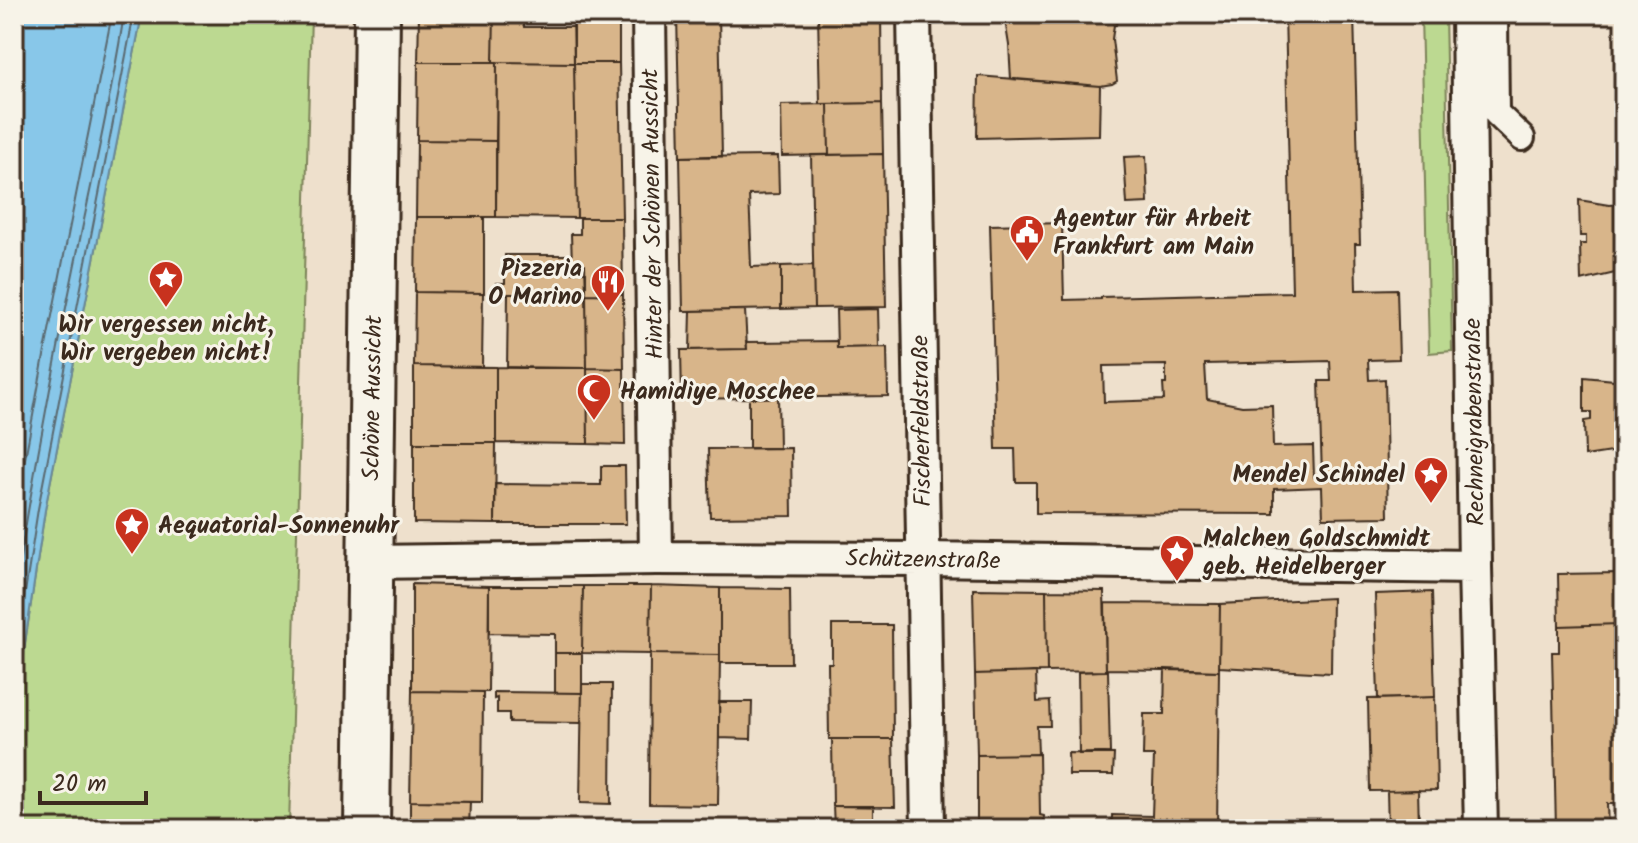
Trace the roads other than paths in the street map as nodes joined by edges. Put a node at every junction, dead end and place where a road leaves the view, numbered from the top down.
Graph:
1 (377, 14) edge
2 (649, 14) edge
3 (914, 14) edge
4 (1468, 14) edge
5 (1495, 14) edge
6 (1522, 138) dead end
7 (656, 558) junction
8 (924, 559) junction
9 (370, 562) junction
10 (1475, 567) junction
11 (367, 829) edge
12 (928, 829) edge
13 (1481, 829) edge

1 - 9 main road, Schöne Aussicht
2 - 7 street, Hinter der Schönen Aussicht
3 - 8 street, Fischerfeldstraße
4 - 10 street, Rechneigrabenstraße
5 - 6 street
7 - 8 street, Schützenstraße
7 - 9 street, Schützenstraße
8 - 10 street, Schützenstraße
8 - 12 street, Fischerfeldstraße
9 - 11 main road, Schöne Aussicht
10 - 13 street, Rechneigrabenstraße

